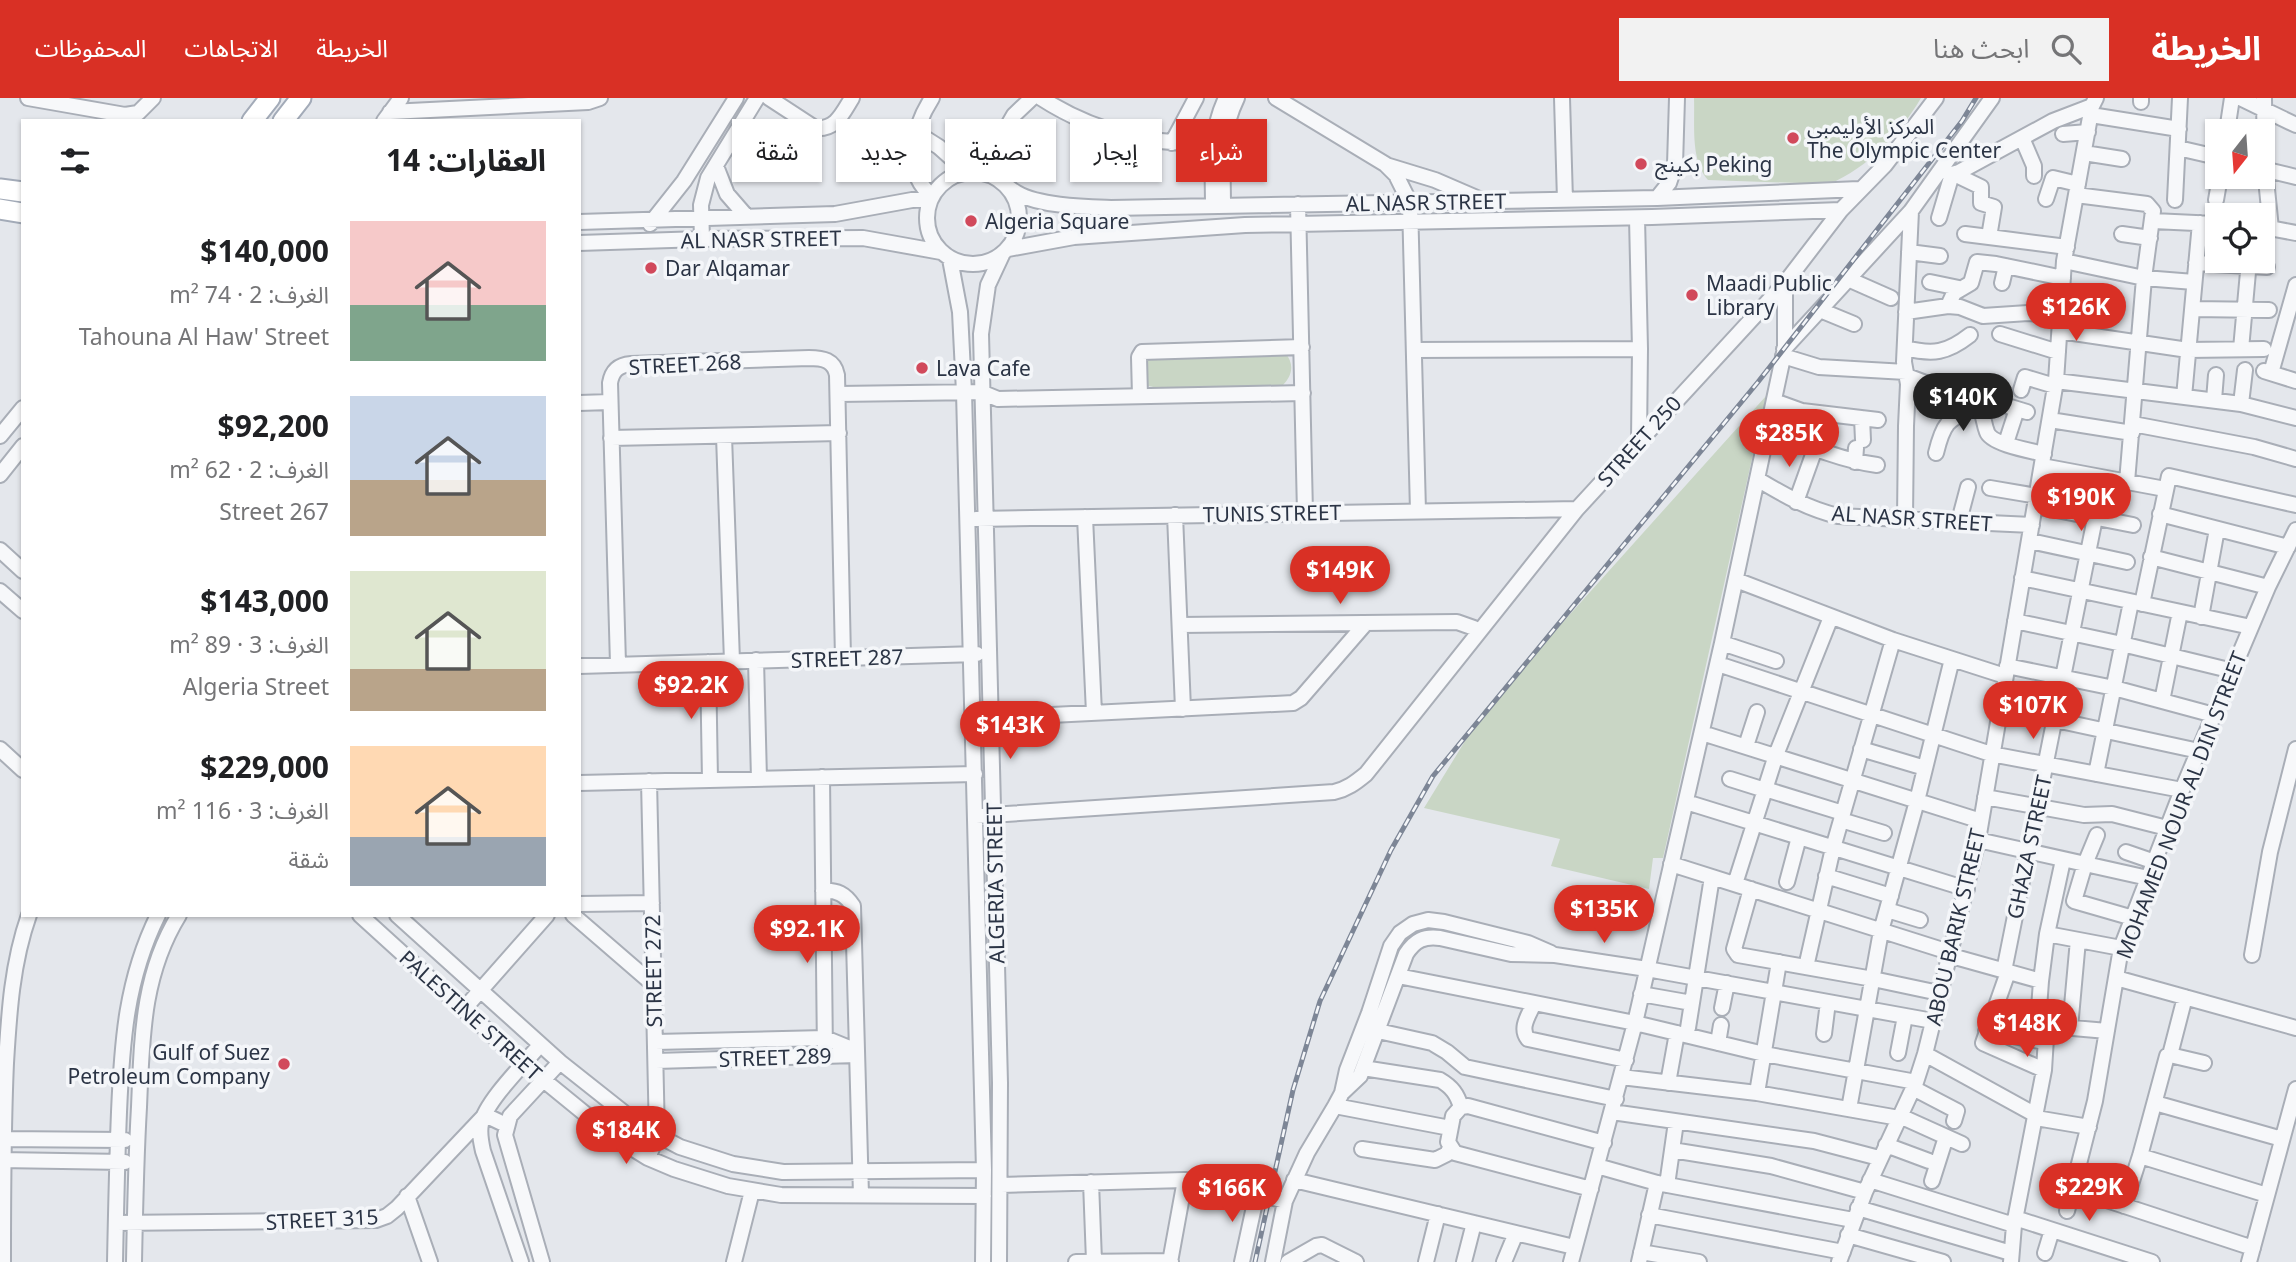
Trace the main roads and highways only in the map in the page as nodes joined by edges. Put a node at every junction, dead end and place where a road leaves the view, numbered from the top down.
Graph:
1 (270, 98) edge
2 (302, 98) edge
3 (254, 119) edge
4 (285, 119) edge
5 (0, 188) edge
6 (21, 192) edge
7 (0, 209) edge
8 (21, 213) edge

1 - 3 main road
2 - 4 main road
5 - 6 main road
7 - 8 main road

